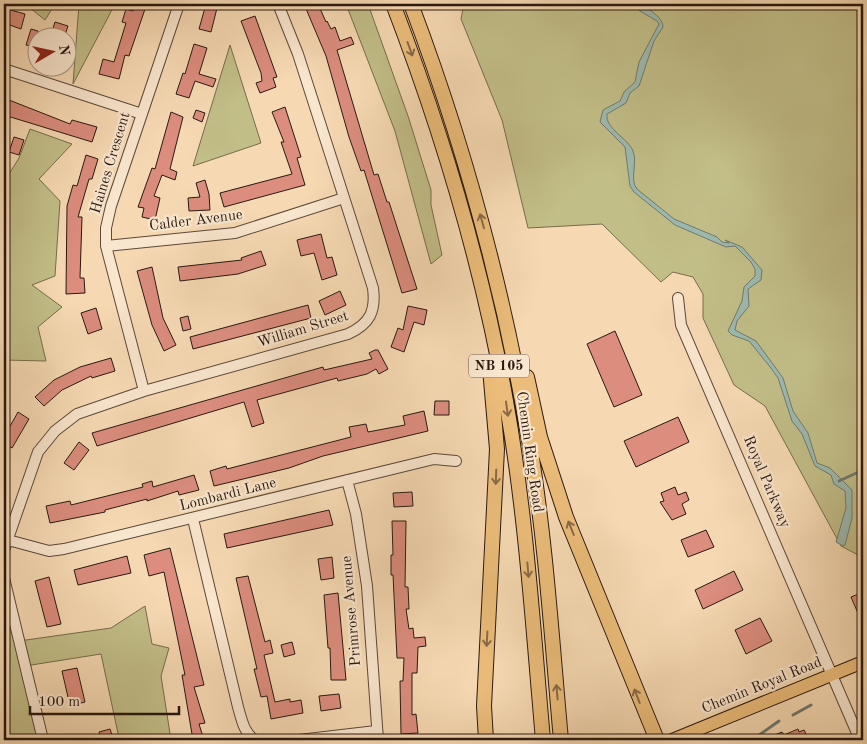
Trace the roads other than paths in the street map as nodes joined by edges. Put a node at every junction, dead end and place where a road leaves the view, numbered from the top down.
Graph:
1 (179, 4) edge
2 (278, 4) edge
3 (393, 4) edge
4 (411, 4) edge
5 (4, 69) edge
6 (142, 114) junction
7 (450, 170) junction
8 (344, 198) junction
9 (487, 240) junction
10 (106, 246) junction
11 (678, 298) dead end
12 (144, 391) junction
13 (456, 461) dead end
14 (346, 480) junction
15 (194, 519) junction
16 (8, 540) junction
17 (4, 550) edge
18 (4, 578) edge
19 (863, 662) edge
20 (833, 675) junction
21 (377, 736) edge
22 (43, 740) edge
23 (255, 740) edge
24 (299, 740) edge
25 (486, 740) edge
26 (544, 740) edge
27 (561, 740) edge
28 (657, 740) edge
29 (672, 740) edge
30 (860, 740) edge

1 - 6 street, Haines Crescent
2 - 8 street, William Street
3 -> 7 highway, Chemin Ring Road / NB 105
9 -> 4 highway, Chemin Ring Road / NB 105
5 - 6 street
6 - 10 street, Haines Crescent
7 -> 25 highway
7 -> 26 highway, Chemin Ring Road / NB 105
8 - 10 street, Calder Avenue
8 - 12 street, William Street
27 -> 9 highway, Chemin Ring Road / NB 105
28 -> 9 highway
10 - 12 street, Haines Crescent
11 - 20 street, Royal Parkway
12 - 16 street, William Street
13 - 14 street, Lombardi Lane
14 - 15 street, Lombardi Lane
14 - 21 street, Primrose Avenue
15 - 16 street, Lombardi Lane
15 - 23 street
16 - 17 street, William Street
18 - 22 street
19 - 20 main road, Chemin Royal Road
20 - 29 main road, Chemin Royal Road
20 - 30 street, Royal Parkway
21 - 24 street

